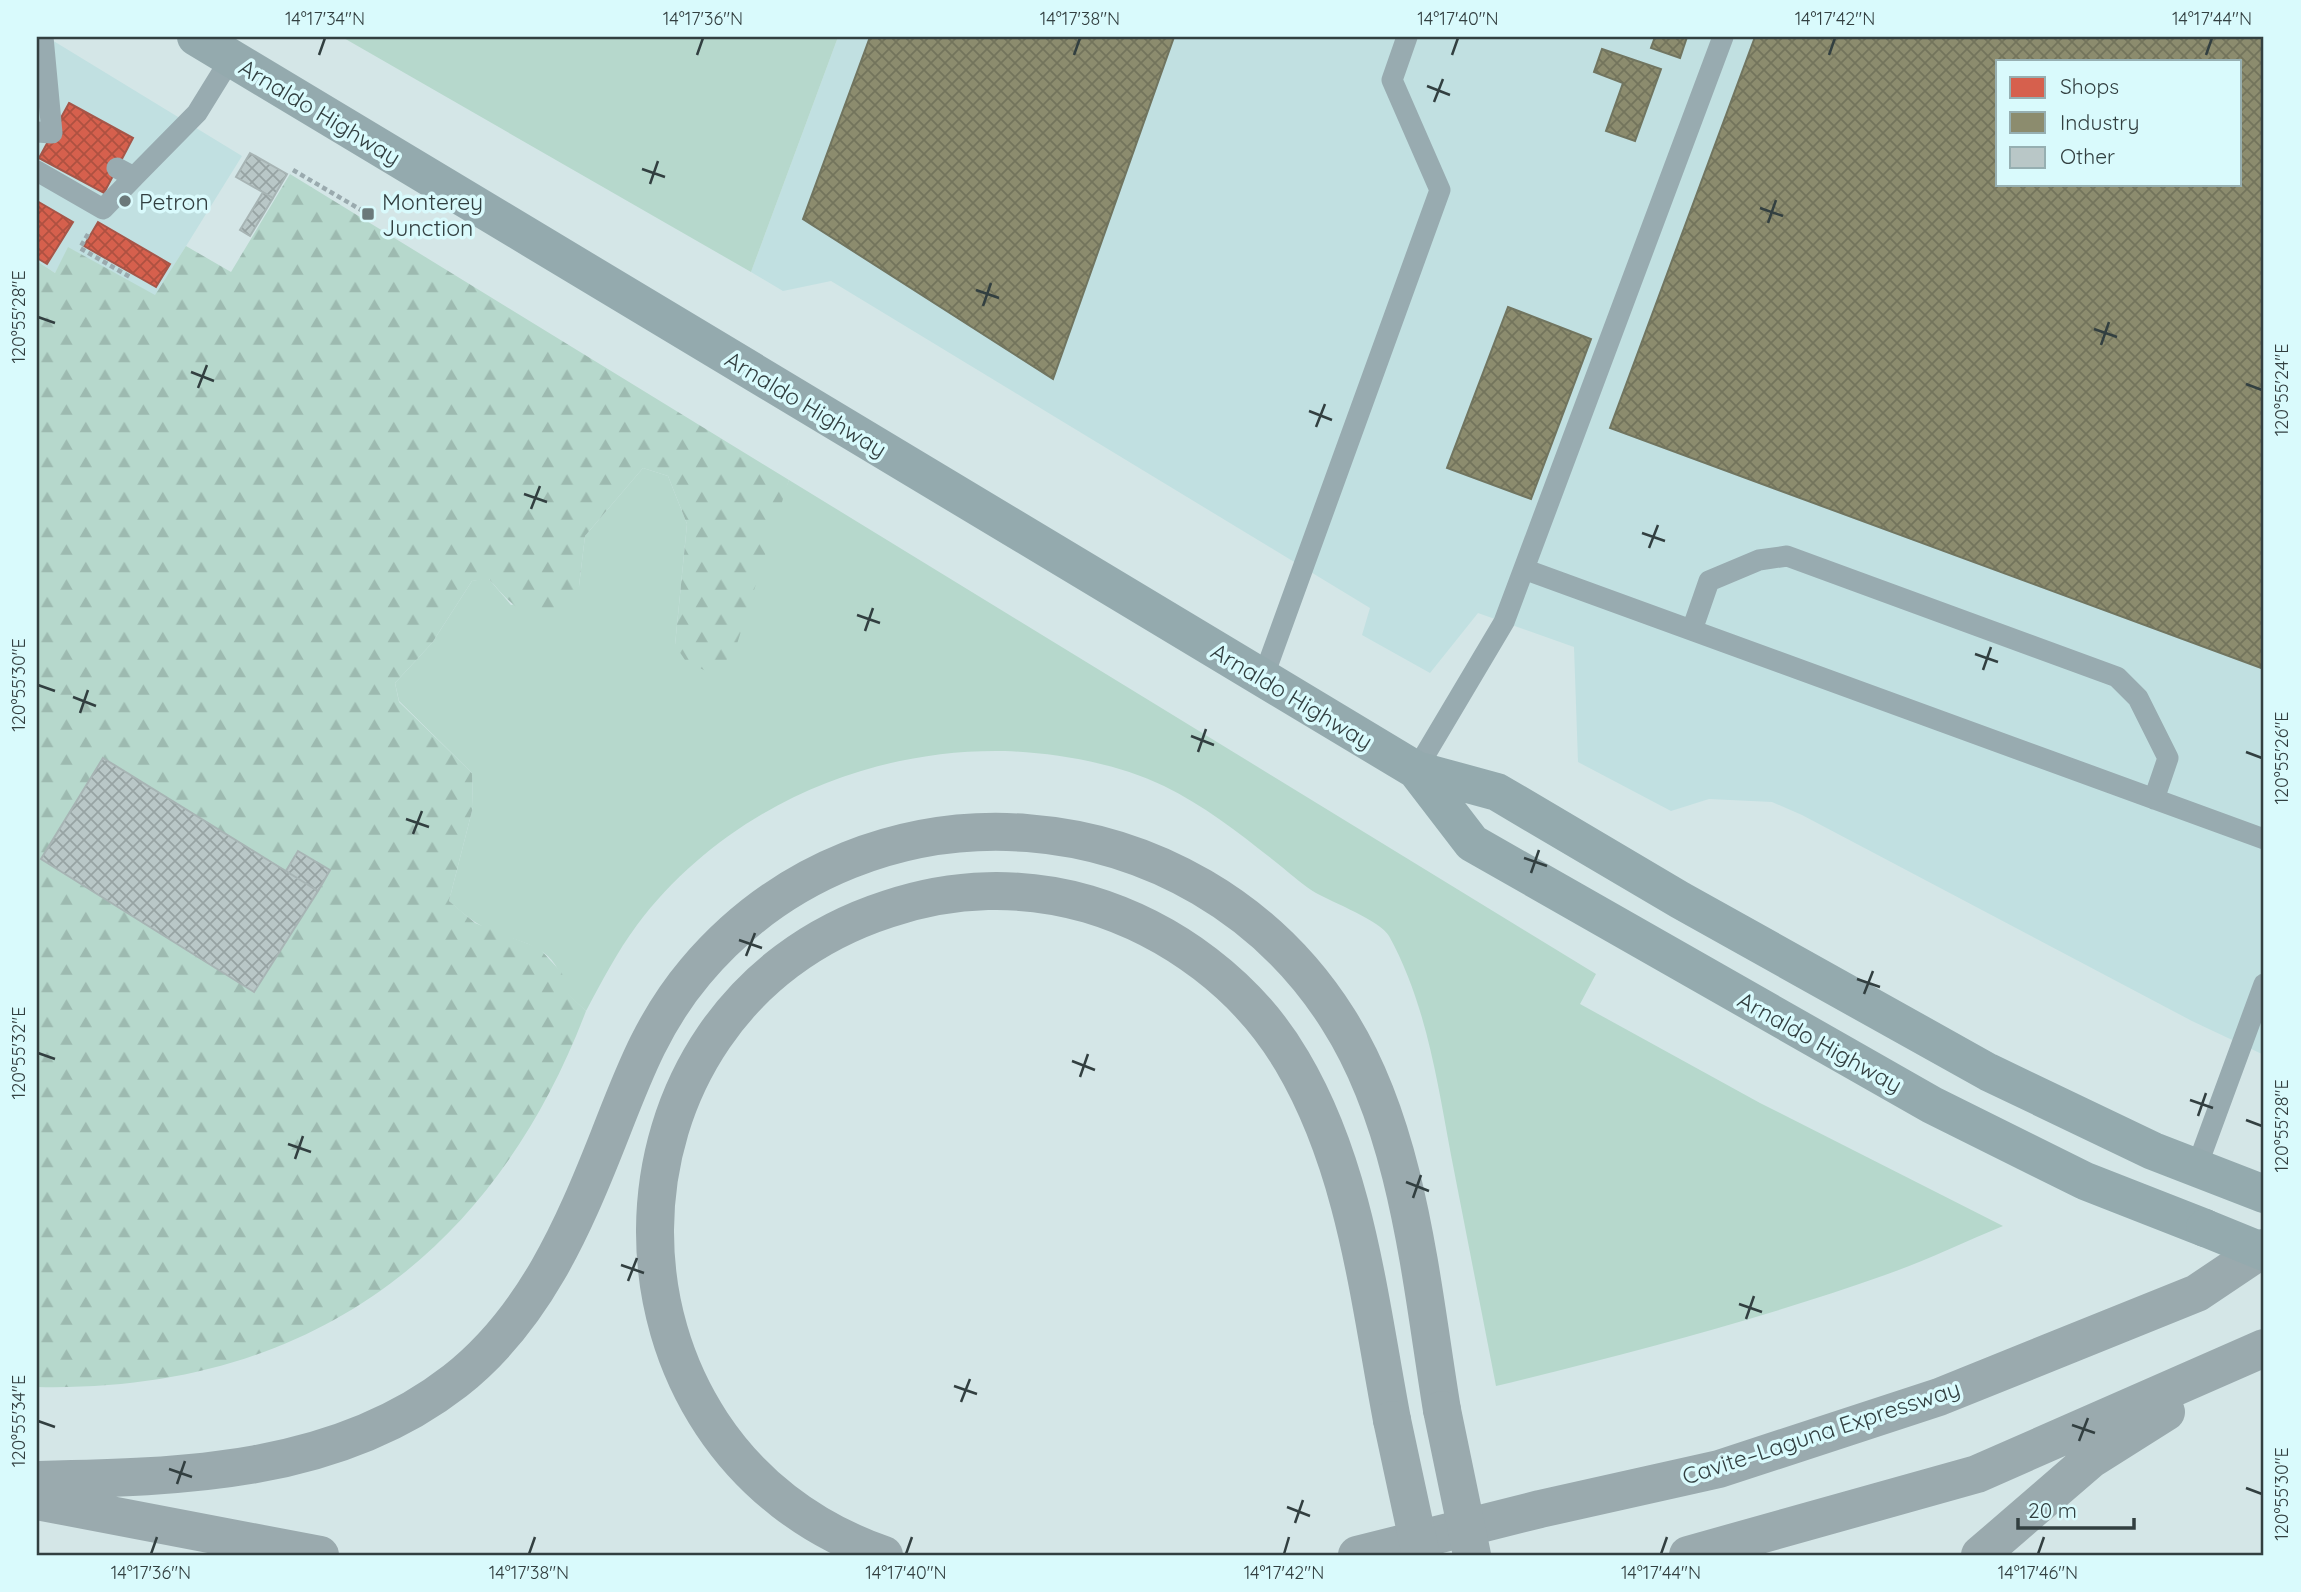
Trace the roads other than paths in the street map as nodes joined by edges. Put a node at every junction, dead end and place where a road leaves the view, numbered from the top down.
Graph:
1 (43, 37) edge
2 (195, 37) edge
3 (1407, 37) edge
4 (1723, 37) edge
5 (232, 58) junction
6 (44, 133) edge
7 (37, 171) edge
8 (1524, 569) junction
9 (1692, 630) junction
10 (1262, 678) junction
11 (1416, 770) junction
12 (2154, 799) junction
13 (2264, 839) edge
14 (2264, 984) edge
15 (2196, 1169) junction
16 (2264, 1194) edge
17 (2264, 1250) edge
18 (2264, 1348) edge
19 (37, 1480) edge
20 (37, 1500) edge
21 (320, 1555) edge
22 (884, 1555) edge
23 (1357, 1555) edge
24 (1421, 1555) edge
25 (1472, 1555) edge
26 (1688, 1555) edge
27 (1980, 1555) edge

1 - 6 lane
2 - 5 main road, Arnaldo Highway
3 - 10 lane
4 - 8 lane
5 - 7 lane
5 - 10 main road, Arnaldo Highway
8 - 9 lane
8 - 11 lane
9 - 12 lane
9 - 12 lane
10 - 11 main road, Arnaldo Highway
11 - 15 main road, Arnaldo Highway
11 - 17 main road, Arnaldo Highway, bridge
12 - 13 lane
14 - 15 lane
15 - 16 main road, Arnaldo Highway
17 - 23 highway, Cavite–Laguna Expressway
18 - 26 highway
18 - 27 highway
19 - 25 highway, bridge
20 - 21 highway
22 - 24 highway, bridge

